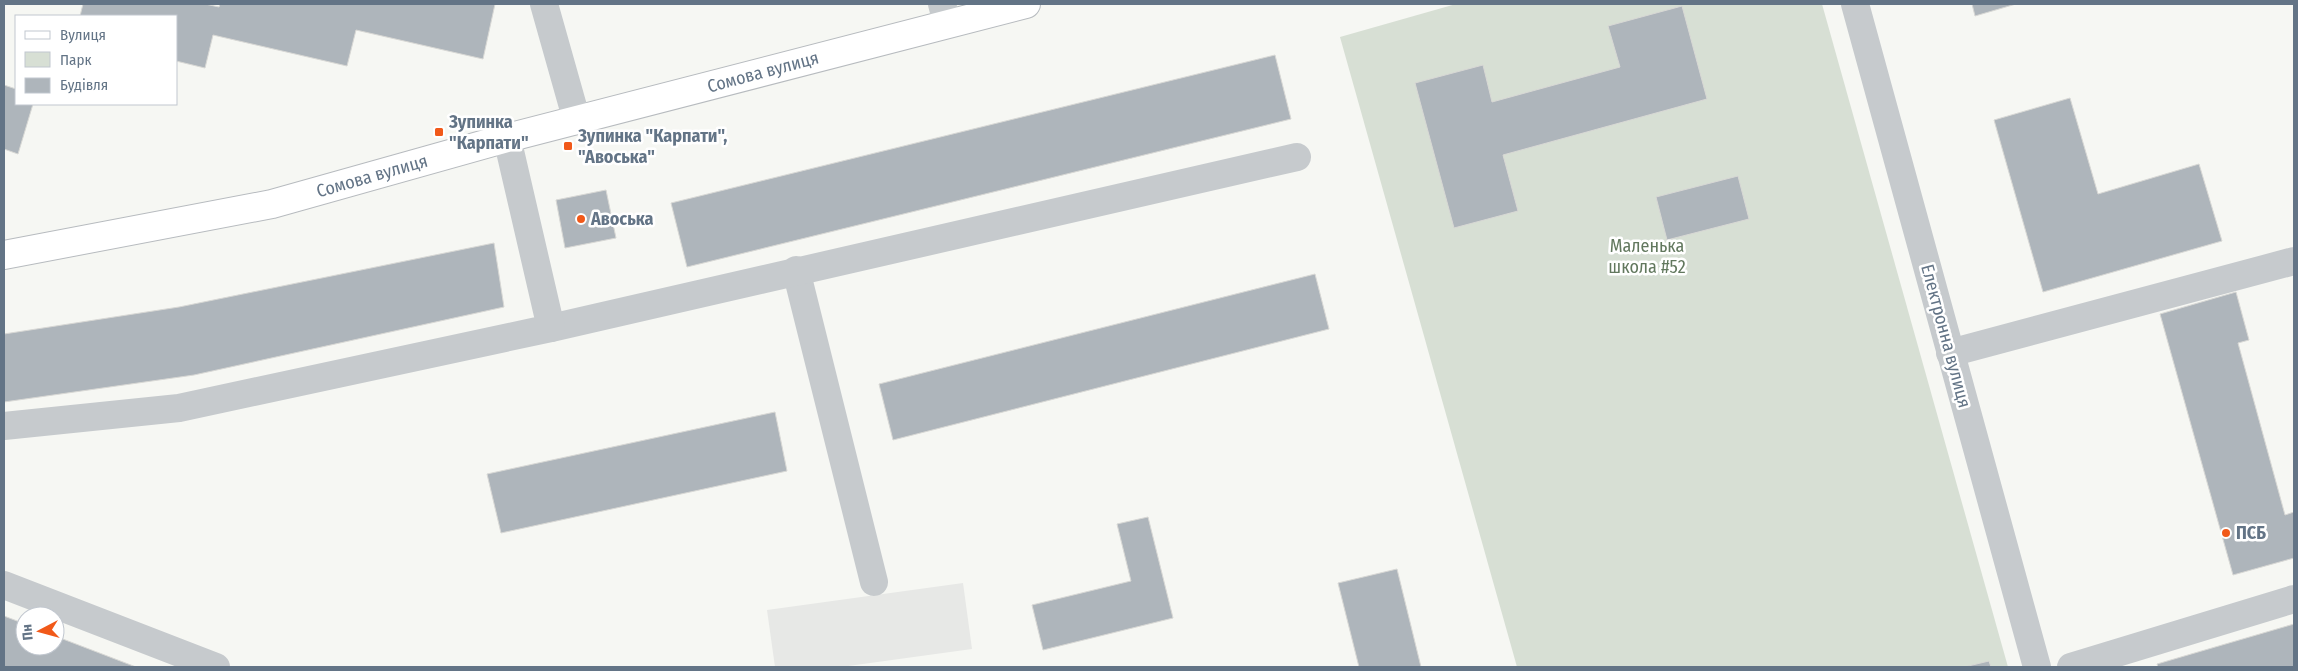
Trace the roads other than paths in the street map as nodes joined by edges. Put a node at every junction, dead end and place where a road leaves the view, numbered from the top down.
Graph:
1 (544, 4) edge
2 (1026, 4) edge
3 (1855, 4) edge
4 (945, 13) edge
5 (577, 121) junction
6 (507, 138) junction
7 (1297, 157) dead end
8 (4, 255) edge
9 (2294, 261) edge
10 (796, 270) junction
11 (551, 328) junction
12 (1950, 352) junction
13 (4, 426) edge
14 (874, 582) dead end
15 (4, 584) edge
16 (2294, 599) edge
17 (216, 667) edge
18 (2037, 667) edge
19 (2071, 667) edge

1 - 5 street
2 - 4 main road, Сомова вулиця
3 - 12 street, Електронна вулиця
4 - 5 main road, Сомова вулиця
5 - 6 main road, Сомова вулиця
6 - 8 main road, Сомова вулиця
6 - 11 street
7 - 10 street
9 - 12 street
10 - 11 street
10 - 14 street
11 - 13 street
12 - 18 street, Електронна вулиця
15 - 17 street
16 - 19 street

